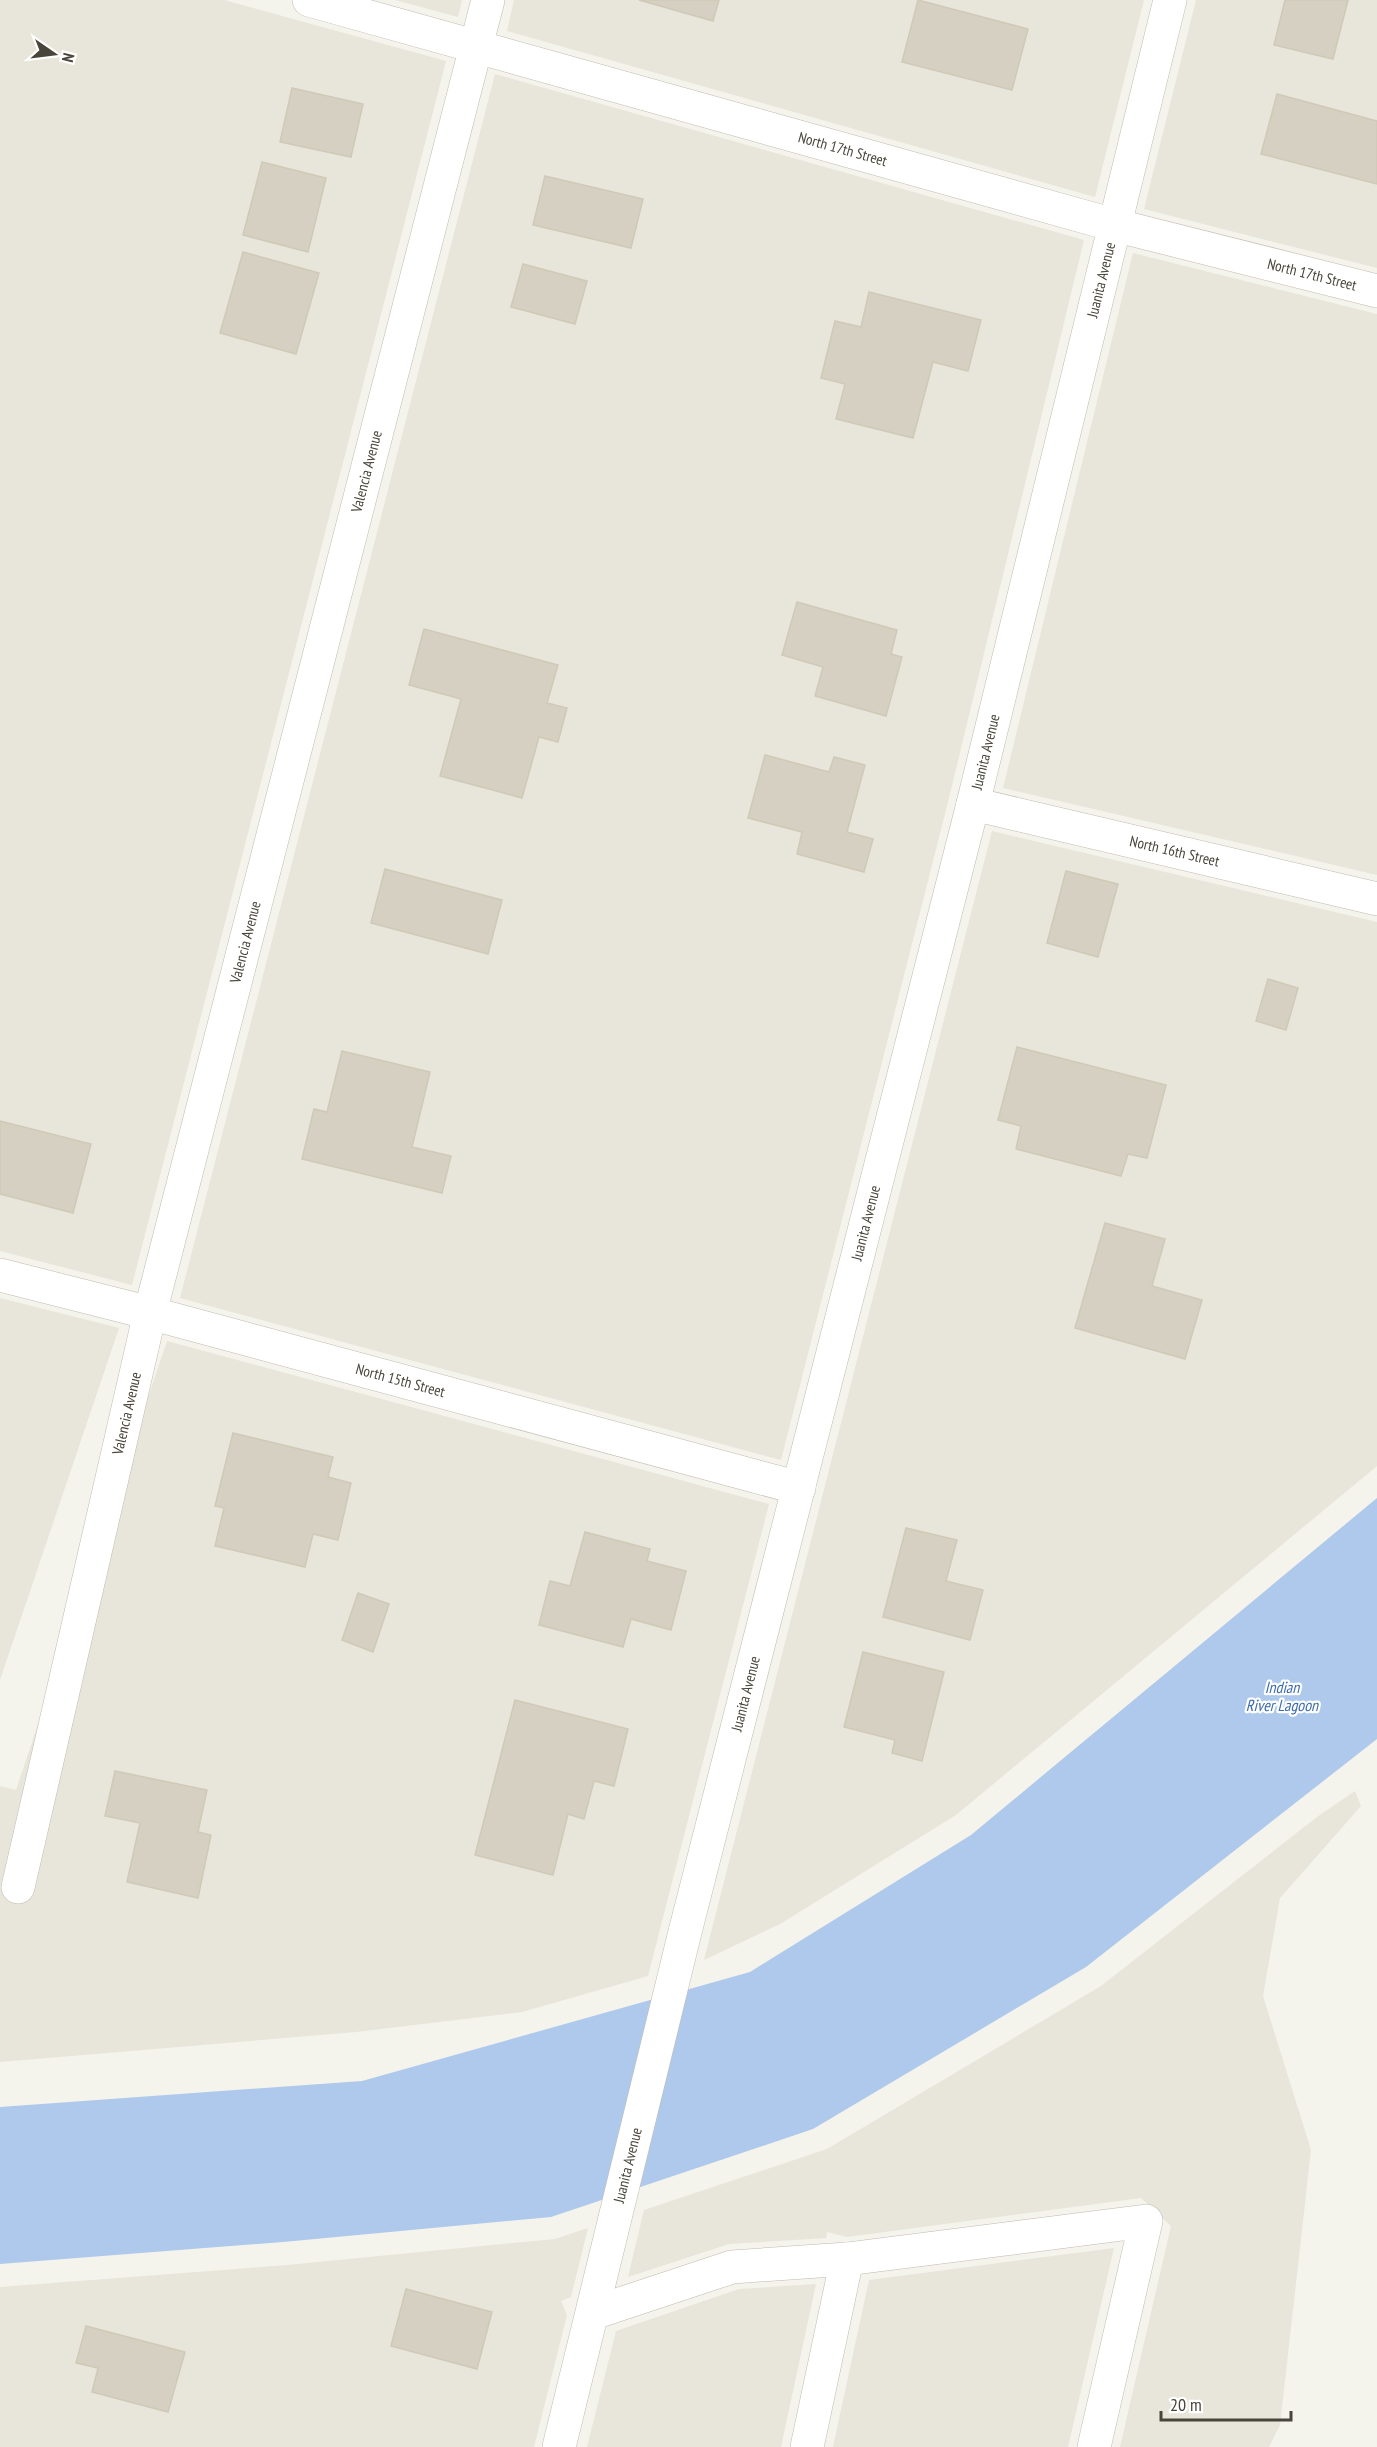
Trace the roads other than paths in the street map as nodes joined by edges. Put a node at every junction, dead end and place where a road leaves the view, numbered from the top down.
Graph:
1 (309, 0) edge
2 (488, 0) edge
3 (1170, 0) edge
4 (476, 46) junction
5 (1114, 225) junction
6 (1377, 291) edge
7 (973, 804) junction
8 (1377, 899) edge
9 (0, 1275) edge
10 (150, 1313) junction
11 (799, 1488) junction
12 (18, 1887) dead end
13 (847, 2259) junction
14 (593, 2313) junction
15 (559, 2447) edge
16 (807, 2447) edge
17 (1094, 2447) edge

1 - 4 street, North 17th Street
2 - 4 street, Valencia Avenue
3 - 5 street, Juanita Avenue
4 - 5 street, North 17th Street
4 - 10 street, Valencia Avenue
5 - 6 street, North 17th Street
5 - 7 street, Juanita Avenue
7 - 8 street, North 16th Street
7 - 11 street, Juanita Avenue
9 - 10 street, North 15th Street
10 - 11 street, North 15th Street
10 - 12 street, Valencia Avenue
11 - 14 street, Juanita Avenue
13 - 14 street
13 - 16 street
13 - 17 street
14 - 15 street, Juanita Avenue

